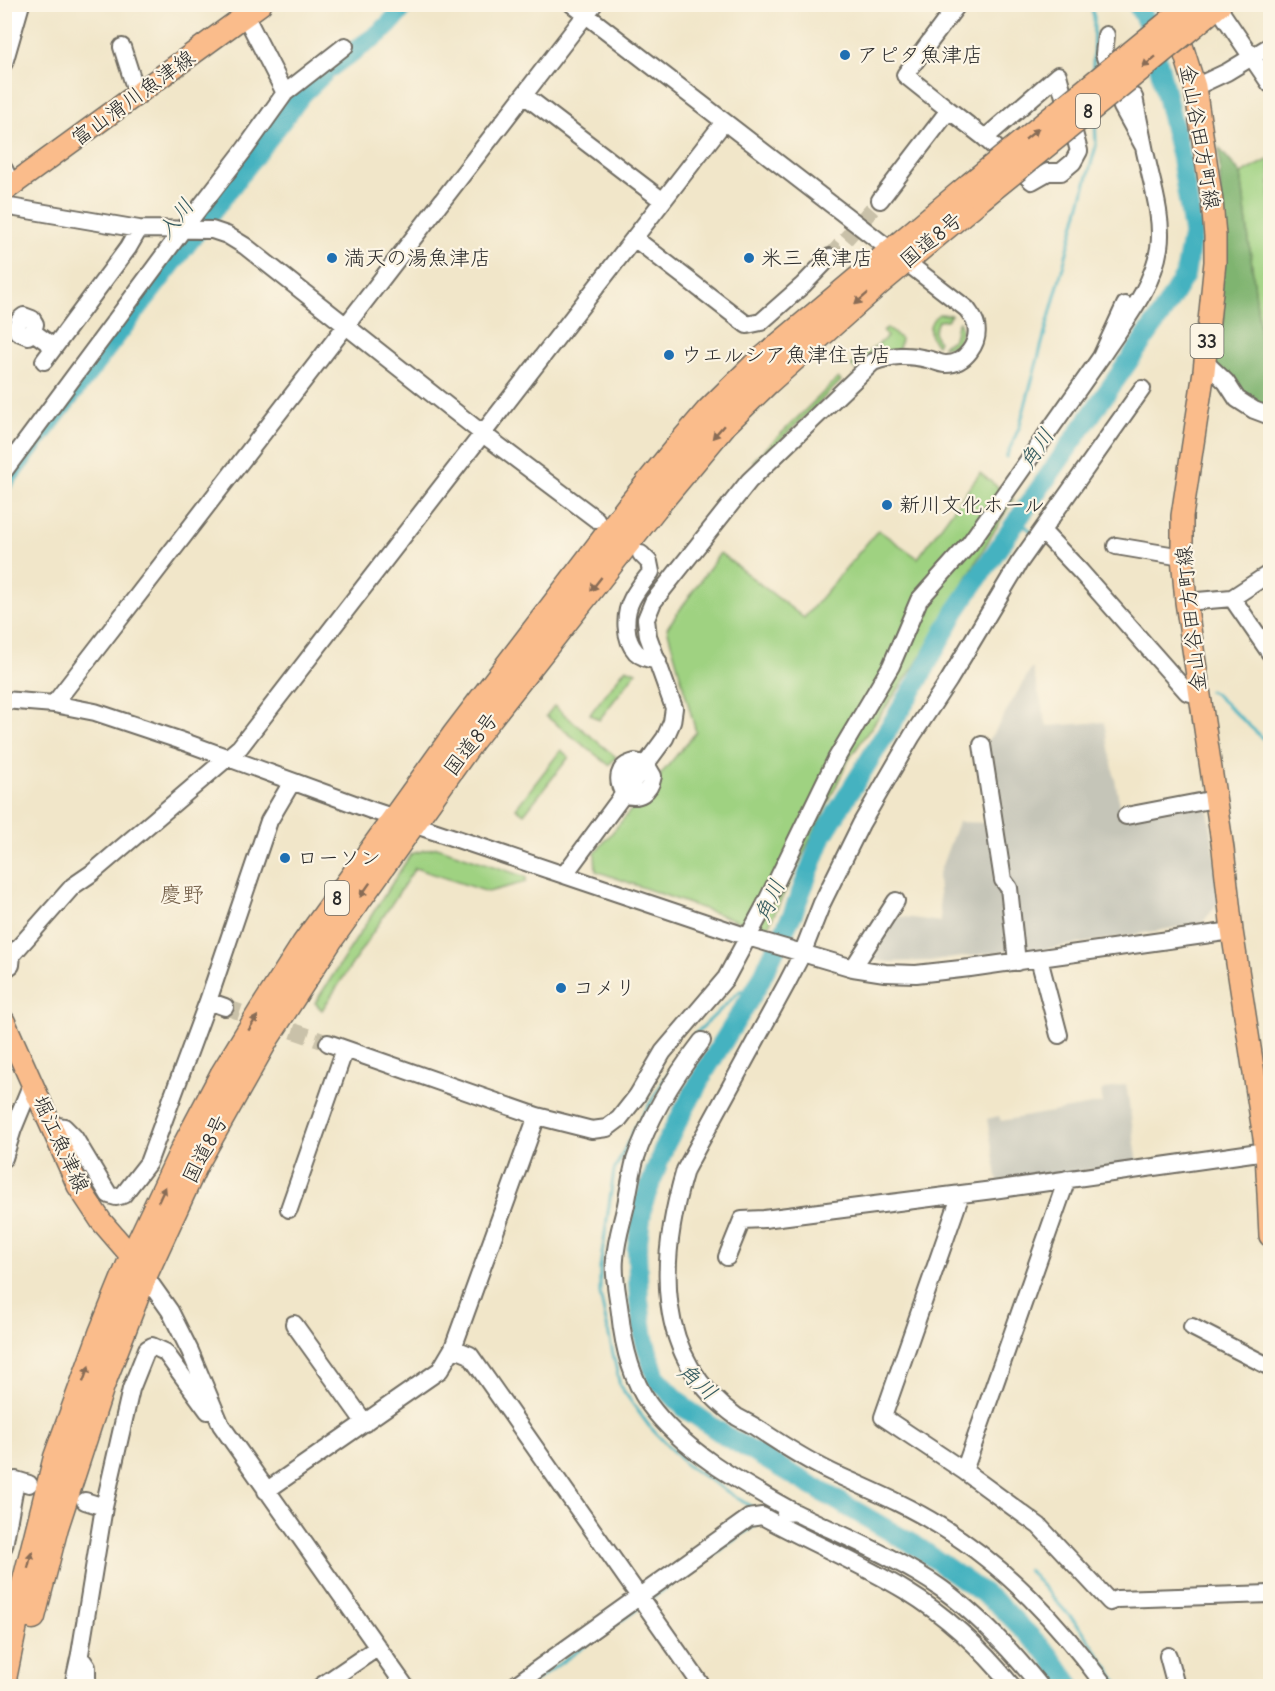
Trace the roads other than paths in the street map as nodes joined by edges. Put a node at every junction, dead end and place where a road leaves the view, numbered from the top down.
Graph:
1 (21, 4) edge
2 (572, 4) edge
3 (958, 4) edge
4 (1218, 5) edge
5 (253, 10) edge
6 (590, 10) edge
7 (1184, 11) edge
8 (1106, 34) dead end
9 (345, 46) dead end
10 (1270, 46) edge
11 (122, 47) dead end
12 (1251, 57) junction
13 (4, 63) edge
14 (1270, 84) edge
15 (1195, 87) junction
16 (285, 93) junction
17 (137, 94) junction
18 (524, 95) junction
19 (1134, 97) dead end
20 (949, 110) junction
21 (724, 122) junction
22 (985, 138) junction
23 (1144, 147) junction
24 (7, 182) edge
25 (880, 200) tunnel mouth
26 (663, 201) junction
27 (4, 206) edge
28 (187, 228) junction
29 (139, 229) junction
30 (634, 238) junction
31 (899, 256) junction
32 (830, 257) tunnel mouth
33 (1125, 305) dead end
34 (346, 326) junction
35 (33, 332) dead end
36 (54, 347) junction
37 (1101, 357) junction
38 (44, 361) dead end
39 (1205, 362) junction
40 (1142, 389) dead end
41 (1270, 416) edge
42 (483, 434) junction
43 (4, 471) edge
44 (596, 519) dead end
45 (1042, 531) junction
46 (1116, 546) dead end
47 (641, 554) dead end
48 (1182, 557) junction
49 (1270, 573) edge
50 (1232, 598) junction
51 (1186, 602) junction
52 (1270, 653) edge
53 (658, 661) junction
54 (1198, 688) junction
55 (4, 700) edge
56 (54, 705) junction
57 (982, 745) dead end
58 (228, 758) junction
59 (292, 782) junction
60 (1215, 799) junction
61 (1126, 816) dead end
62 (404, 820) junction
63 (564, 875) junction
64 (896, 901) dead end
65 (1232, 931) junction
66 (748, 937) junction
67 (800, 953) junction
68 (1039, 959) junction
69 (1017, 962) junction
70 (853, 969) junction
71 (4, 970) edge
72 (208, 1001) junction
73 (225, 1007) tunnel mouth
74 (4, 1021) edge
75 (1059, 1035) dead end
76 (702, 1041) dead end
77 (328, 1044) tunnel mouth
78 (345, 1049) junction
79 (32, 1083) junction
80 (537, 1116) junction
81 (51, 1125) junction
82 (4, 1158) edge
83 (1268, 1162) edge
84 (1067, 1179) junction
85 (961, 1194) junction
86 (289, 1209) dead end
87 (1270, 1236) edge
88 (727, 1257) dead end
89 (139, 1266) junction
90 (294, 1324) dead end
91 (1192, 1327) dead end
92 (453, 1348) junction
93 (1270, 1367) edge
94 (365, 1423) junction
95 (221, 1425) junction
96 (964, 1471) junction
97 (29, 1484) dead end
98 (266, 1491) junction
99 (85, 1501) dead end
100 (104, 1507) junction
101 (794, 1512) junction
102 (762, 1516) junction
103 (4, 1545) edge
104 (1270, 1594) edge
105 (639, 1596) junction
106 (377, 1648) junction
107 (80, 1654) junction
108 (1168, 1656) dead end
109 (4, 1679) edge
110 (19, 1686) edge
111 (72, 1686) edge
112 (87, 1686) edge
113 (321, 1686) edge
114 (405, 1686) edge
115 (514, 1686) edge
116 (702, 1686) edge
117 (1012, 1686) edge
118 (1040, 1686) edge
119 (1105, 1686) edge
120 (1176, 1686) edge

1 - 13 street
2 - 6 street
3 - 20 street
4 - 7 highway, 国道8号 / 8
4 - 12 street
5 - 16 street
5 - 17 main road, 富山滑川魚津線
6 - 18 street
6 - 21 street
7 - 15 main road, 金山谷田方町線 / 33
7 - 31 highway, 国道8号 / 8, bridge
8 - 23 street
9 - 16 street
10 - 12 street
11 - 17 street
12 - 14 street
12 - 15 street
15 - 39 main road, 金山谷田方町線 / 33
16 - 28 street
17 - 24 main road, 富山滑川魚津線
18 - 26 street
18 - 34 street
19 - 23 street
20 - 22 street
20 - 25 street
21 - 26 street
21 - 31 street
22 - 22 street
23 - 37 street
26 - 30 street
27 - 29 street
28 - 29 street
28 - 34 street
28 - 43 street
29 - 36 street
30 - 32 street
30 - 42 street
31 - 53 street
31 - 62 highway, 国道8号 / 8
33 - 37 street
34 - 42 street
34 - 56 street
35 - 36 street
36 - 38 street
37 - 66 street
39 - 41 street
39 - 48 main road, 金山谷田方町線 / 33
40 - 45 street
42 - 44 street
42 - 58 street
45 - 54 street
45 - 67 street
46 - 48 street
47 - 53 street
48 - 51 main road, 金山谷田方町線 / 33
49 - 50 street
50 - 51 street
50 - 52 street
51 - 54 main road, 金山谷田方町線 / 33
53 - 63 street
54 - 60 main road, 金山谷田方町線 / 33
55 - 56 street
56 - 58 street
57 - 69 street
58 - 59 street
58 - 71 street
59 - 62 street
59 - 72 street
60 - 61 street
60 - 65 main road, 金山谷田方町線 / 33
62 - 63 street
62 - 89 highway, 国道8号 / 8
63 - 66 street
64 - 70 street
65 - 68 street
65 - 83 main road, 金山谷田方町線 / 33
66 - 67 street
66 - 80 street
67 - 70 street
67 - 119 street
68 - 69 street
68 - 75 street
69 - 70 street
72 - 73 street
72 - 81 street
74 - 79 main road, 堀江魚津線
76 - 101 street
77 - 78 street
78 - 80 street
78 - 86 street
79 - 81 main road, 堀江魚津線
79 - 82 street
80 - 92 street
81 - 89 main road, 堀江魚津線
83 - 84 street
83 - 87 main road, 金山谷田方町線 / 33
84 - 85 street
84 - 96 street
85 - 88 street
85 - 96 street
89 - 95 street
109 -> 89 highway, 国道8号 / 8
89 - 110 highway, 国道8号 / 8
90 - 94 street
91 - 93 street
92 - 94 street
92 - 105 street
94 - 98 street
95 - 98 street
95 - 100 street
96 - 104 street
97 - 103 street
98 - 106 street
99 - 100 street
100 - 107 street
101 - 102 street
101 - 118 street
102 - 105 street
102 - 117 street
105 - 115 street
105 - 116 street
106 - 113 street
106 - 114 street
107 - 111 street
107 - 112 street
108 - 120 street

